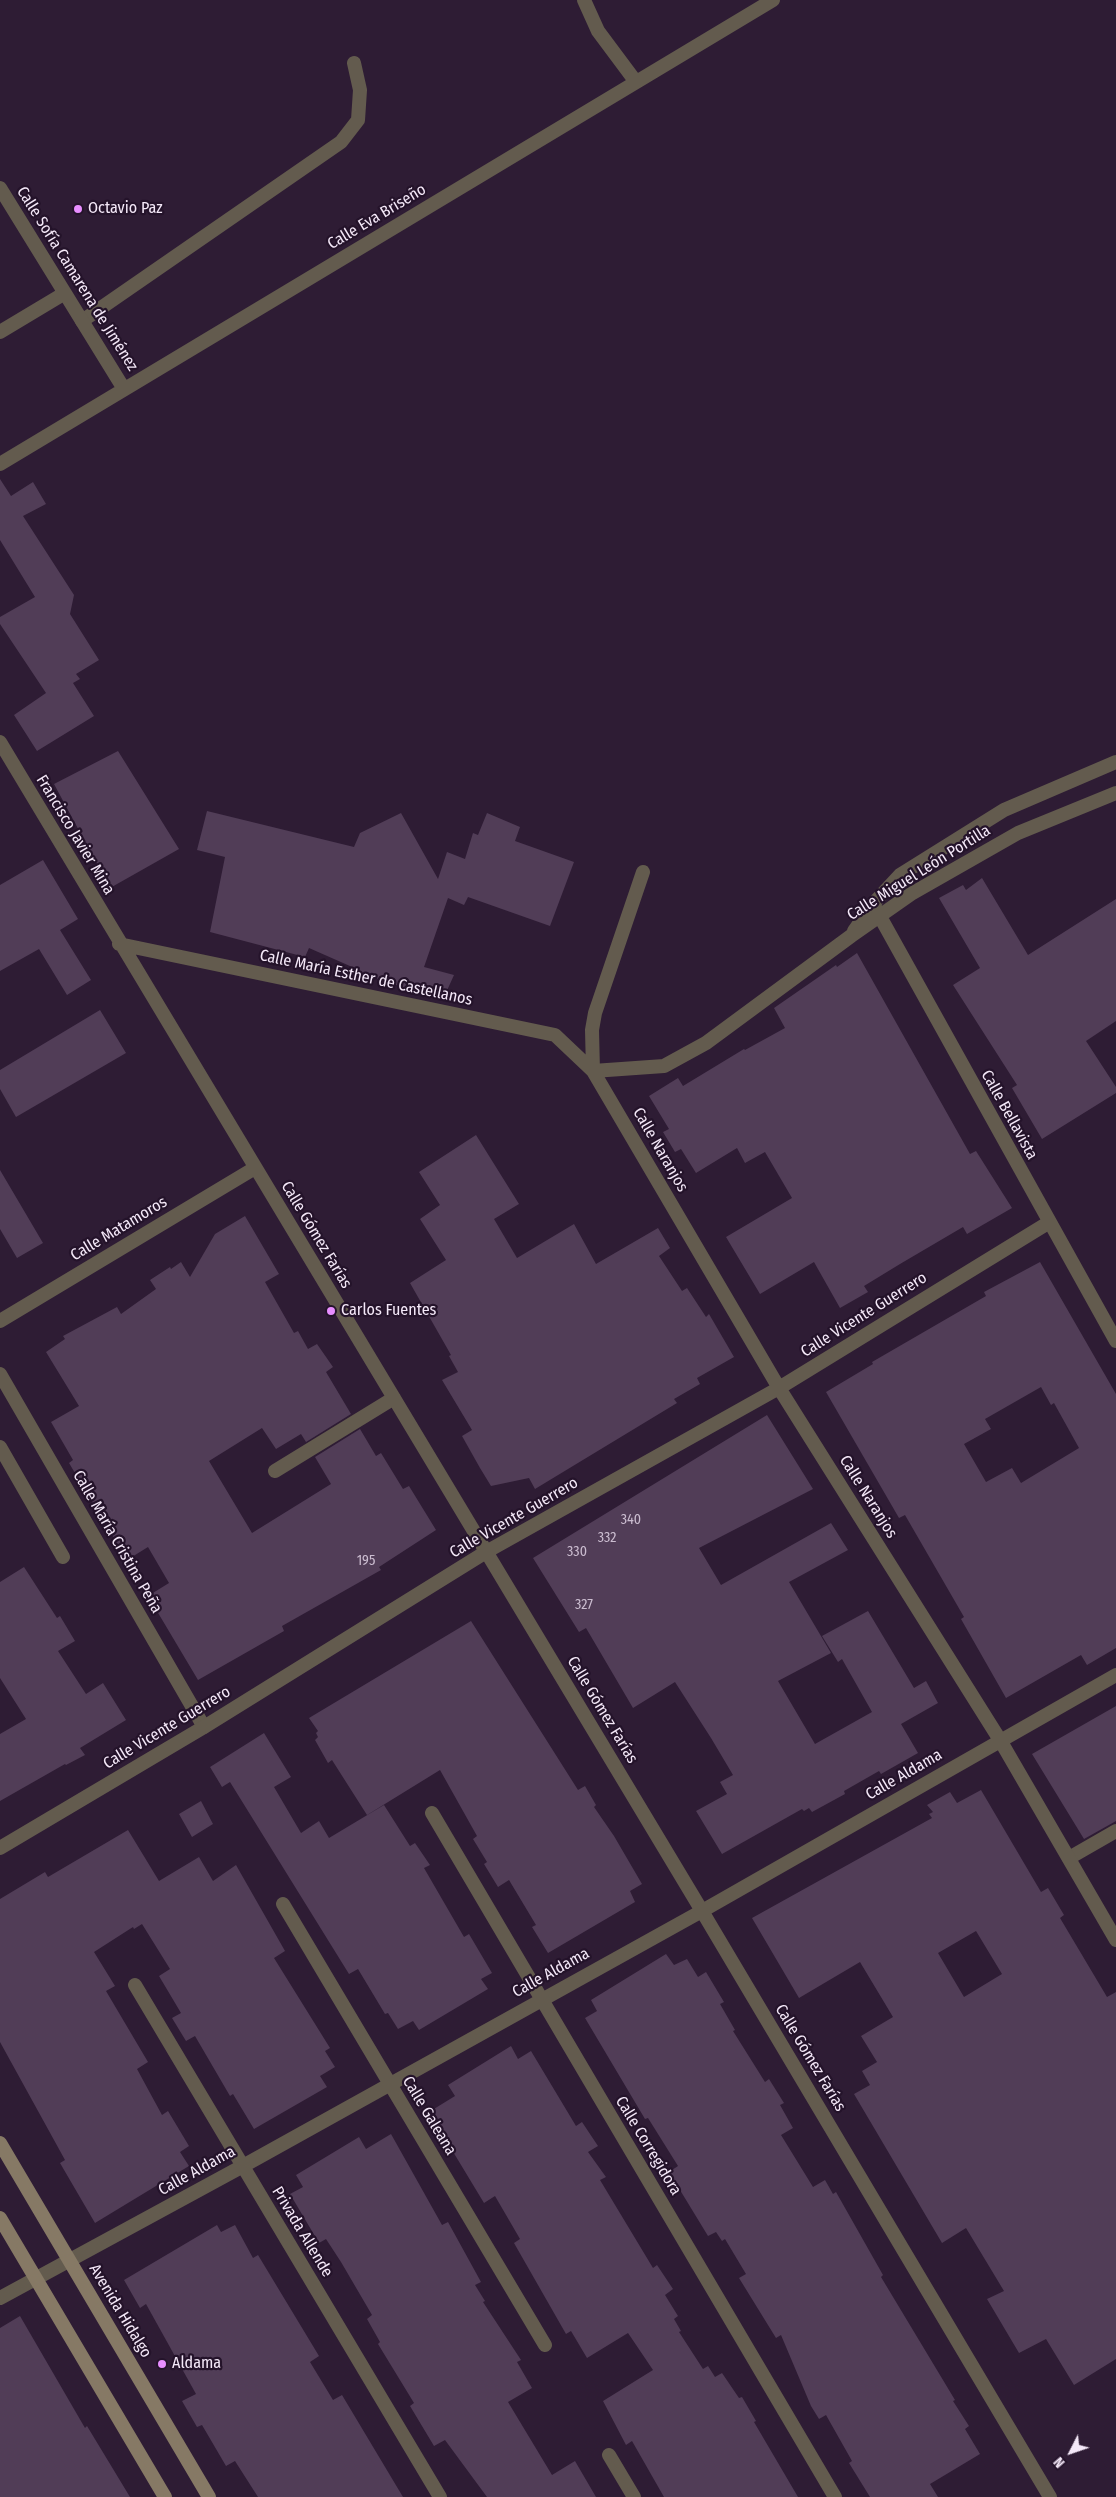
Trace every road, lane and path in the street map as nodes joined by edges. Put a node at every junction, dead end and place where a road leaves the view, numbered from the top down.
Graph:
1 (584, 0) edge
2 (773, 0) edge
3 (354, 63) dead end
4 (636, 82) junction
5 (0, 188) edge
6 (65, 293) junction
7 (82, 321) junction
8 (0, 332) edge
9 (124, 389) junction
10 (0, 464) edge
11 (0, 742) edge
12 (1116, 762) edge
13 (1116, 793) edge
14 (643, 872) dead end
15 (873, 904) junction
16 (880, 918) junction
17 (851, 936) junction
18 (119, 944) junction
19 (593, 1071) junction
20 (255, 1168) junction
21 (1048, 1223) junction
22 (0, 1321) edge
23 (1116, 1341) edge
24 (0, 1374) edge
25 (779, 1388) junction
26 (394, 1398) junction
27 (0, 1447) edge
28 (275, 1471) dead end
29 (486, 1552) junction
30 (63, 1557) dead end
31 (1116, 1675) edge
32 (204, 1727) junction
33 (1000, 1740) junction
34 (432, 1813) dead end
35 (1116, 1831) edge
36 (0, 1848) edge
37 (1068, 1858) junction
38 (283, 1904) dead end
39 (702, 1911) junction
40 (1116, 1940) edge
41 (135, 1985) dead end
42 (541, 1999) junction
43 (390, 2084) junction
44 (0, 2143) edge
45 (243, 2166) junction
46 (0, 2218) edge
47 (70, 2260) junction
48 (36, 2278) junction
49 (0, 2298) edge
50 (545, 2345) dead end
51 (609, 2455) dead end
52 (165, 2497) edge
53 (209, 2497) edge
54 (438, 2497) edge
55 (634, 2497) edge
56 (835, 2497) edge
57 (1050, 2497) edge

1 - 4 street
2 - 4 street, Calle Eva Briseño
3 - 7 street
4 - 9 street, Calle Eva Briseño
5 - 6 street, Calle Sofía Camarena de Jiménez
6 - 7 street, Calle Sofía Camarena de Jiménez
6 - 8 street
7 - 9 street, Calle Sofía Camarena de Jiménez
9 - 10 street, Calle Eva Briseño
11 - 18 street, Francisco Javier Mina
12 - 15 street, Calle Miguel León Portilla
13 - 16 street, Calle Miguel León Portilla
14 - 19 street
15 - 16 street, Calle Bellavista
15 - 17 street, Calle Miguel León Portilla
16 - 17 street, Calle Miguel León Portilla
16 - 21 street, Calle Bellavista
17 - 19 street, Calle Miguel León Portilla
18 - 19 street, Calle María Esther de Castellanos
18 - 20 street, Calle Gómez Farías
19 - 25 street, Calle Naranjos
20 - 22 street, Calle Matamoros
20 - 26 street, Calle Gómez Farías
21 - 23 street, Calle Bellavista
21 - 25 street, Calle Vicente Guerrero
24 - 32 street, Calle María Cristina Peña
25 - 29 street, Calle Vicente Guerrero
25 - 33 street, Calle Naranjos
26 - 28 street
26 - 29 street, Calle Gómez Farías
27 - 30 street
29 - 32 street, Calle Vicente Guerrero
29 - 39 street, Calle Gómez Farías
31 - 33 street, Calle Aldama
32 - 36 street, Calle Vicente Guerrero
33 - 37 street, Calle Naranjos
33 - 39 street, Calle Aldama
34 - 42 street, Calle Corregidora
35 - 37 street
37 - 40 street, Calle Naranjos
38 - 43 street, Calle Galeana
39 - 42 street, Calle Aldama
39 - 57 street, Calle Gómez Farías
41 - 45 street, Privada Allende
42 - 43 street, Calle Aldama
42 - 56 street, Calle Corregidora
43 - 45 street, Calle Aldama
43 - 50 street, Calle Galeana
44 - 47 main road, Avenida Hidalgo
45 - 47 street, Calle Aldama
45 - 54 street, Privada Allende
46 - 48 main road
47 - 48 street, Calle Aldama
47 - 53 main road, Avenida Hidalgo
48 - 49 street, Calle Aldama
48 - 52 main road
51 - 55 street

